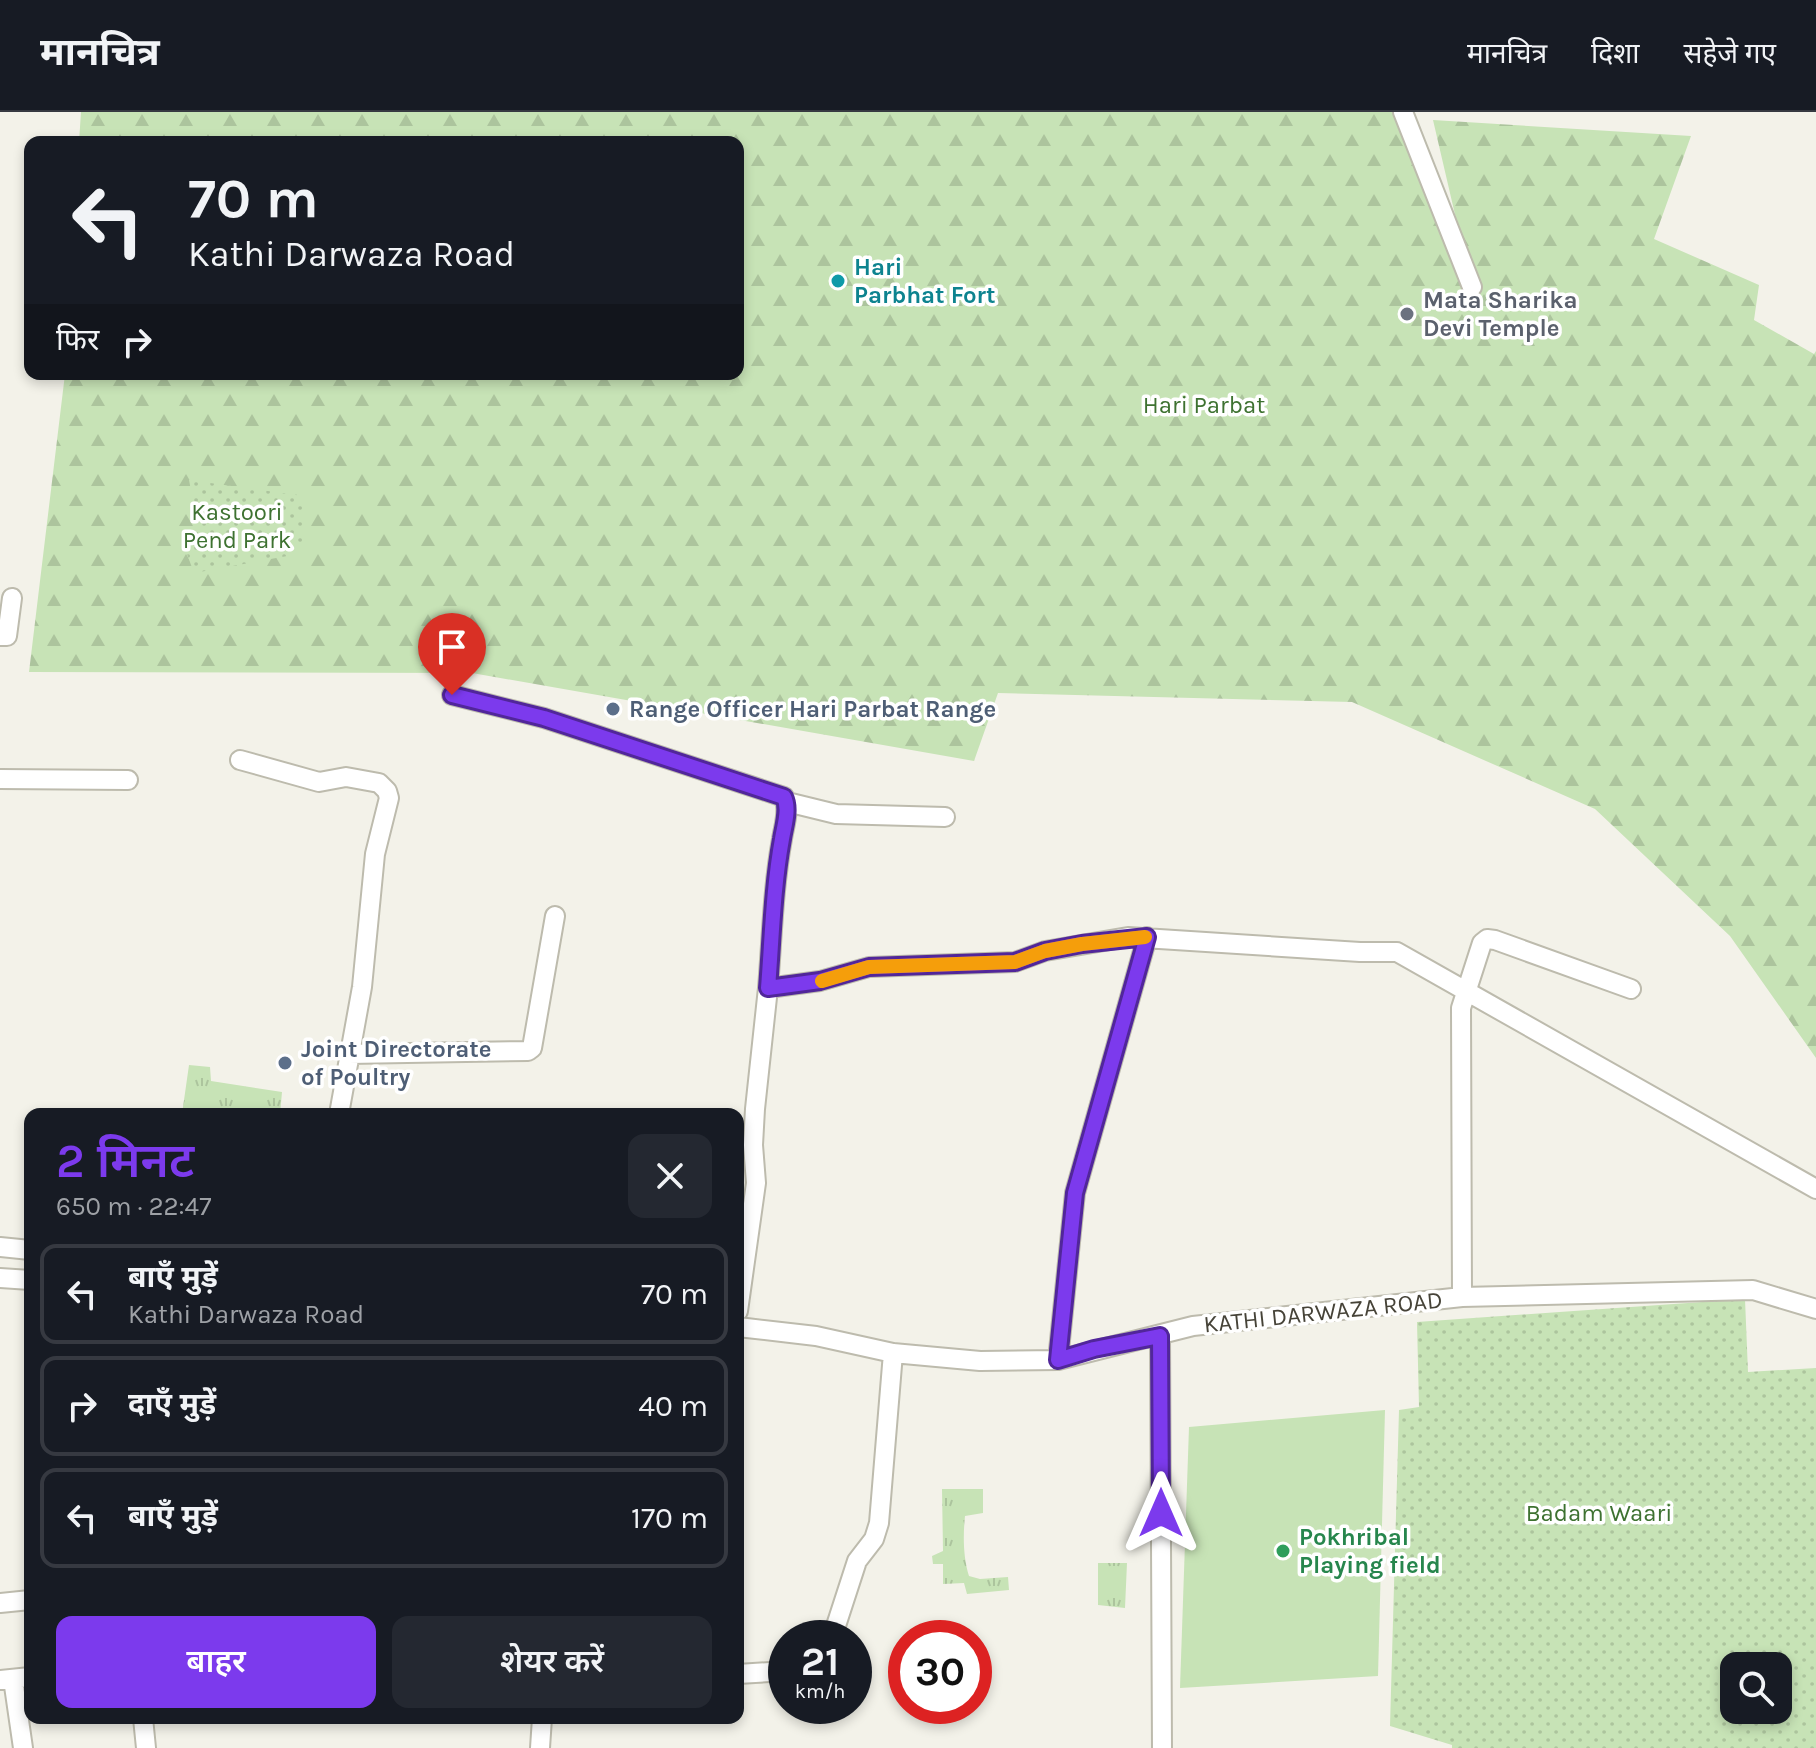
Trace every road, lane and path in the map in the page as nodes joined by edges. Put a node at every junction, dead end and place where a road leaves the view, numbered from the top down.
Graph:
1 (1403, 112) edge
2 (1472, 287) dead end
3 (12, 598) dead end
4 (0, 636) edge
5 (452, 695) dead end
6 (240, 760) dead end
7 (0, 779) edge
8 (128, 780) dead end
9 (787, 802) junction
10 (945, 817) dead end
11 (555, 916) dead end
12 (1147, 937) junction
13 (768, 988) junction
14 (1631, 989) dead end
15 (1466, 991) junction
16 (349, 1054) junction
17 (340, 1108) edge
18 (746, 1146) edge
19 (1816, 1189) edge
20 (0, 1247) edge
21 (24, 1249) edge
22 (744, 1268) edge
23 (0, 1278) edge
24 (24, 1280) edge
25 (1462, 1297) junction
26 (1816, 1309) edge
27 (744, 1328) edge
28 (1160, 1336) junction
29 (893, 1353) junction
30 (1058, 1360) junction
31 (24, 1601) edge
32 (0, 1603) edge
33 (838, 1620) edge
34 (768, 1672) edge
35 (744, 1674) edge
36 (14, 1679) edge
37 (144, 1724) edge
38 (542, 1724) edge
39 (23, 1748) edge
40 (146, 1748) edge
41 (540, 1748) edge
42 (1162, 1748) edge

1 - 2 street
3 - 4 street
5 - 9 street
6 - 16 street
7 - 8 street
9 - 10 street
9 - 13 street
11 - 16 street
12 - 13 street
12 - 15 street
12 - 30 street
13 - 18 street
14 - 15 street
15 - 19 street
15 - 25 street
16 - 17 street
18 - 22 street
20 - 21 street
23 - 24 street
25 - 26 street, KATHI DARWAZA ROAD
25 - 28 street, KATHI DARWAZA ROAD
27 - 29 street, KATHI DARWAZA ROAD
28 - 30 street, KATHI DARWAZA ROAD
28 - 42 street
29 - 30 street, KATHI DARWAZA ROAD
29 - 33 street
31 - 32 street
34 - 35 street
36 - 39 street
37 - 40 street
38 - 41 street

